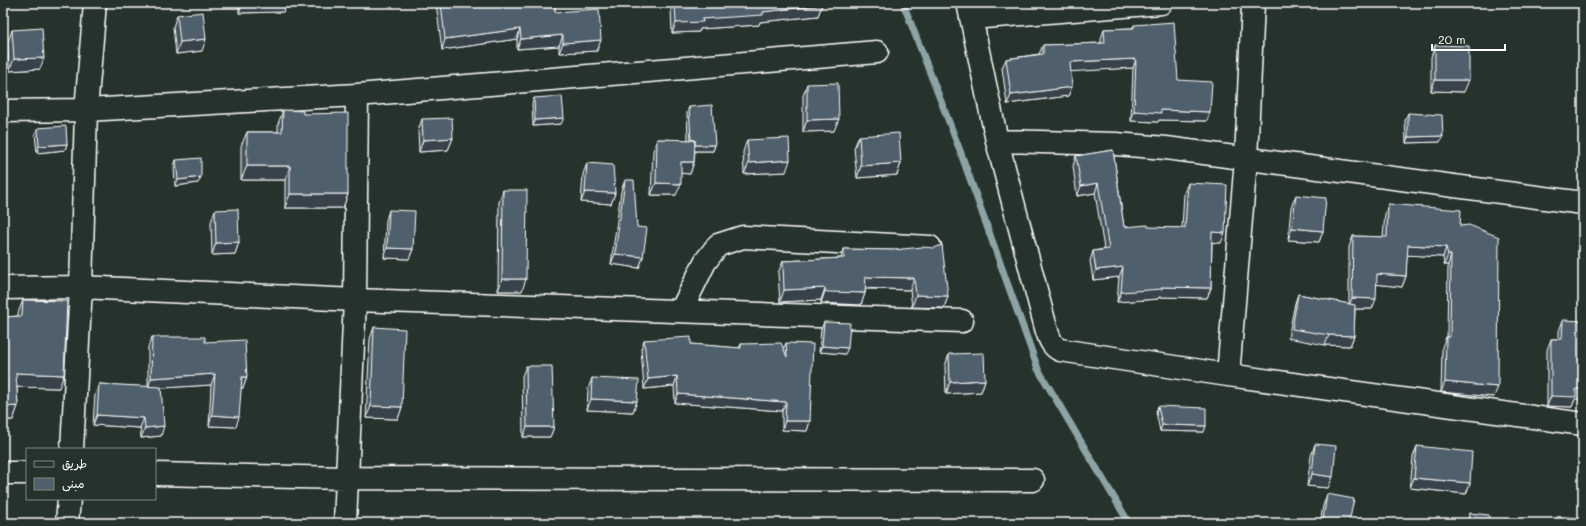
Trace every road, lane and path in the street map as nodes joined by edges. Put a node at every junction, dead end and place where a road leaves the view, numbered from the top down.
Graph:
1 (95, 3) edge
2 (1161, 3) edge
3 (1253, 3) edge
4 (970, 10) edge
5 (877, 52) dead end
6 (357, 95) junction
7 (86, 110) junction
8 (3, 111) edge
9 (998, 140) junction
10 (1246, 159) junction
11 (1583, 203) edge
12 (930, 247) edge
13 (81, 287) junction
14 (3, 288) edge
15 (355, 300) junction
16 (682, 312) junction
17 (962, 321) dead end
18 (1228, 375) junction
19 (1583, 424) edge
20 (72, 448) edge
21 (3, 473) edge
22 (26, 473) edge
23 (156, 474) edge
24 (347, 478) junction
25 (1033, 480) dead end
26 (69, 500) edge
27 (67, 523) edge
28 (345, 523) edge

1 - 7 street
2 - 4 street
3 - 10 street
4 - 9 street
5 - 6 street
6 - 7 street
6 - 15 street
7 - 8 street
7 - 13 street
9 - 10 street
9 - 18 street
10 - 11 street
10 - 18 street
12 - 16 street
13 - 14 street
13 - 15 street
13 - 20 street
15 - 16 street
15 - 24 street
16 - 17 street
18 - 19 street
21 - 22 street
23 - 24 street
24 - 25 street
24 - 28 street
26 - 27 street

